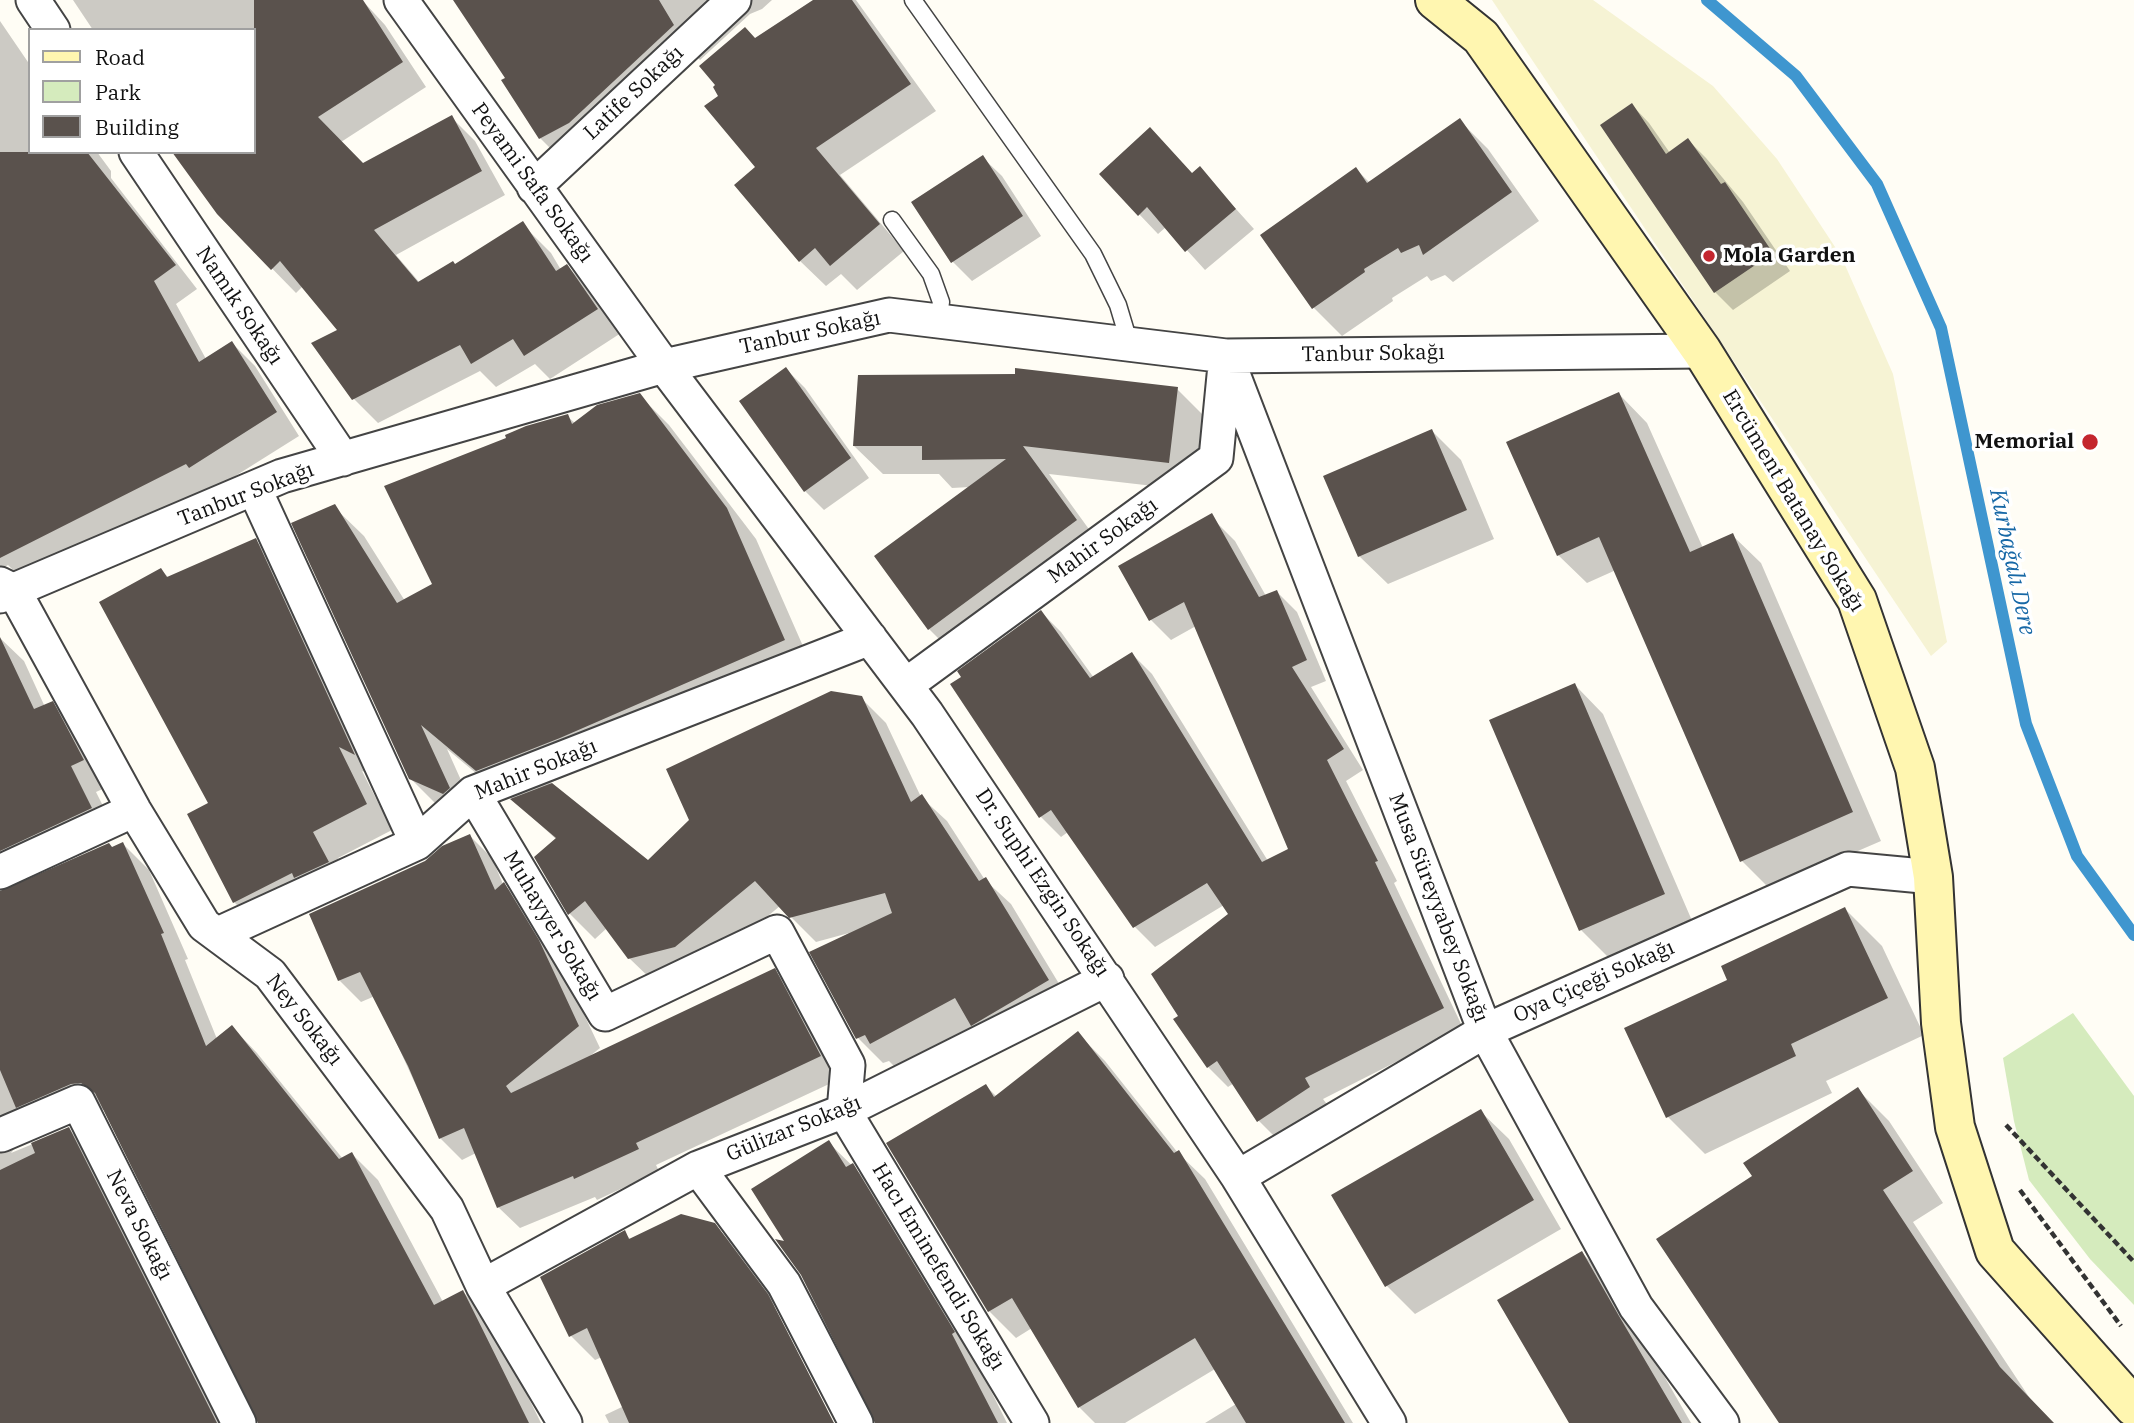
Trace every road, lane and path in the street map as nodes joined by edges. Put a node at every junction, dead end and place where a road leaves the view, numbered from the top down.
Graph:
1 (33, 0) edge
2 (401, 0) edge
3 (734, 0) edge
4 (913, 0) edge
5 (1435, 0) edge
6 (52, 28) edge
7 (137, 154) edge
8 (534, 187) junction
9 (892, 220) dead end
10 (938, 321) junction
11 (1130, 345) junction
12 (1702, 351) junction
13 (1226, 356) junction
14 (664, 366) junction
15 (343, 459) junction
16 (254, 488) junction
17 (5, 590) edge
18 (870, 638) junction
19 (906, 685) junction
20 (473, 793) junction
21 (134, 810) junction
22 (417, 843) junction
23 (0, 872) edge
24 (1933, 877) junction
25 (218, 934) junction
26 (1107, 979) junction
27 (1485, 1031) junction
28 (844, 1111) junction
29 (2006, 1125) dead end
30 (0, 1135) edge
31 (698, 1168) junction
32 (1238, 1177) junction
33 (2134, 1262) edge
34 (483, 1286) junction
35 (2134, 1407) edge
36 (239, 1423) edge
37 (565, 1423) edge
38 (856, 1423) edge
39 (1032, 1423) edge
40 (1389, 1423) edge
41 (1722, 1423) edge

1 - 6 street
2 - 8 street, Peyami Safa Sokağı
3 - 8 street, Latife Sokağı
4 - 11 lane
5 - 12 street, Ercüment Batanay Sokağı
7 - 15 street, Namık Sokağı
8 - 14 street, Peyami Safa Sokağı
9 - 10 lane
10 - 11 street, Tanbur Sokağı
10 - 14 street, Tanbur Sokağı
11 - 13 street, Tanbur Sokağı
12 - 13 street, Tanbur Sokağı
12 - 24 street, Ercüment Batanay Sokağı
13 - 19 street, Mahir Sokağı
13 - 27 street, Musa Süreyyabey Sokağı
14 - 15 street, Tanbur Sokağı
14 - 18 street, Dr. Suphi Ezgin Sokağı
15 - 16 street, Tanbur Sokağı
16 - 17 street, Tanbur Sokağı
16 - 22 street
17 - 21 street, Ney Sokağı
18 - 19 street, Dr. Suphi Ezgin Sokağı
18 - 20 street, Mahir Sokağı
19 - 26 street, Dr. Suphi Ezgin Sokağı
20 - 22 street, Mahir Sokağı
20 - 28 street, Muhayyer Sokağı
21 - 23 street
21 - 25 street, Ney Sokağı
22 - 25 street, Mahir Sokağı
24 - 27 street, Oya Çiçeği Sokağı
24 - 35 street, Ercüment Batanay Sokağı
25 - 34 street, Ney Sokağı
26 - 28 street, Gülizar Sokağı
26 - 32 street, Dr. Suphi Ezgin Sokağı
27 - 32 street, Oya Çiçeği Sokağı
27 - 41 street, Musa Süreyyabey Sokağı
28 - 31 street, Gülizar Sokağı
28 - 39 street, Hacı Eminefendi Sokağı
29 - 33 path
30 - 36 street, Neva Sokağı
31 - 34 street, Gülizar Sokağı
31 - 38 street
32 - 40 street, Dr. Suphi Ezgin Sokağı
34 - 37 street, Ney Sokağı

